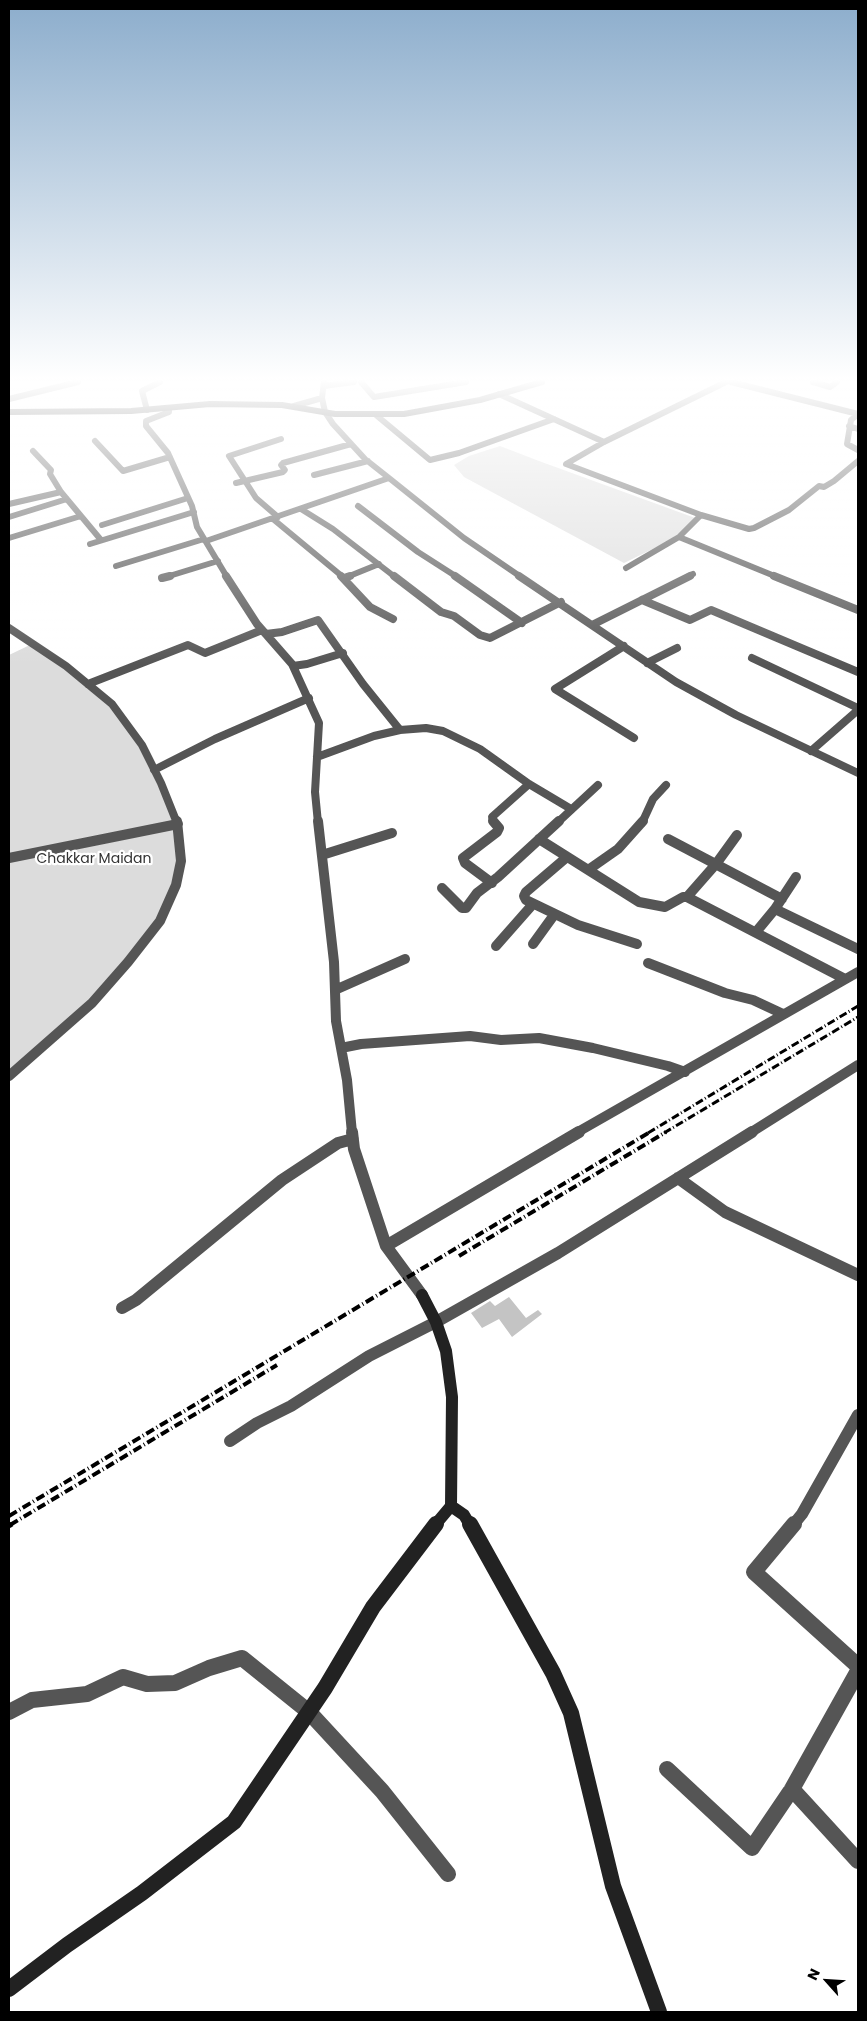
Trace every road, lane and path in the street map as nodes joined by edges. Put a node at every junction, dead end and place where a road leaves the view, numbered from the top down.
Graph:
1 (51, 476) edge
2 (178, 476) edge
3 (242, 476) edge
4 (267, 476) edge
5 (599, 476) edge
6 (839, 476) edge
7 (390, 478) joint
8 (245, 482) junction
9 (236, 483) dead end
10 (61, 492) junction
11 (188, 498) junction
12 (67, 499) junction
13 (9, 504) edge
14 (358, 506) dead end
15 (301, 509) junction
16 (149, 511) junction
17 (194, 512) junction
18 (701, 515) junction
19 (81, 516) junction
20 (9, 517) edge
21 (275, 518) junction
22 (154, 524) junction
23 (102, 526) dead end
24 (679, 537) junction
25 (9, 538) edge
26 (101, 540) junction
27 (205, 540) junction
28 (90, 544) dead end
29 (218, 561) junction
30 (379, 564) junction
31 (116, 566) dead end
32 (626, 568) dead end
33 (693, 574) dead end
34 (162, 578) dead end
35 (344, 578) junction
36 (642, 600) junction
37 (560, 602) junction
38 (858, 610) edge
39 (393, 619) dead end
40 (522, 623) junction
41 (594, 624) junction
42 (9, 629) edge
43 (264, 632) junction
44 (624, 646) junction
45 (677, 648) dead end
46 (342, 653) junction
47 (752, 658) dead end
48 (647, 662) junction
49 (293, 666) junction
50 (858, 672) edge
51 (88, 684) junction
52 (309, 698) junction
53 (858, 709) edge
54 (850, 718) junction
55 (858, 722) edge
56 (400, 730) junction
57 (634, 738) dead end
58 (811, 751) junction
59 (317, 757) junction
60 (154, 770) junction
61 (858, 774) edge
62 (529, 784) junction
63 (598, 785) dead end
64 (666, 785) dead end
65 (572, 809) junction
66 (178, 824) junction
67 (392, 833) dead end
68 (737, 835) dead end
69 (539, 839) junction
70 (668, 839) dead end
71 (322, 855) junction
72 (567, 856) junction
73 (9, 858) edge
74 (716, 864) junction
75 (588, 870) junction
76 (796, 877) dead end
77 (492, 883) junction
78 (442, 888) dead end
79 (687, 897) junction
80 (782, 899) junction
81 (533, 904) junction
82 (775, 909) junction
83 (554, 915) junction
84 (756, 932) junction
85 (533, 944) dead end
86 (637, 944) dead end
87 (496, 946) dead end
88 (858, 949) edge
89 (405, 959) dead end
90 (648, 963) dead end
91 (858, 972) edge
92 (845, 979) junction
93 (335, 990) junction
94 (783, 1014) junction
95 (341, 1048) junction
96 (858, 1065) edge
97 (685, 1072) junction
98 (9, 1076) edge
99 (353, 1139) junction
100 (678, 1178) junction
101 (386, 1246) junction
102 (858, 1275) edge
103 (422, 1296) joint
104 (122, 1308) dead end
105 (436, 1322) junction
106 (858, 1416) edge
107 (230, 1441) dead end
108 (451, 1506) junction
109 (858, 1666) edge
110 (858, 1672) edge
111 (9, 1712) edge
112 (309, 1712) junction
113 (667, 1769) dead end
114 (792, 1789) junction
115 (858, 1861) edge
116 (448, 1874) dead end
117 (9, 1989) edge
118 (659, 2012) edge

1 - 10 street
2 - 11 street
3 - 8 street
4 - 8 street
5 - 18 street
6 - 18 street
7 - 15 street
7 - 37 street
8 - 9 street
8 - 21 street
10 - 12 street
10 - 13 street
11 - 16 street
11 - 17 street
12 - 19 street
12 - 20 street
14 - 40 street
15 - 21 street
15 - 30 street
16 - 22 street
16 - 23 street
17 - 22 street
17 - 27 street
18 - 24 street
19 - 25 street
19 - 26 street
21 - 27 street
21 - 35 street
22 - 26 street
24 - 32 street
24 - 38 street
26 - 28 street
27 - 29 street
27 - 31 street
29 - 34 street
29 - 43 street
30 - 35 street
30 - 40 street
33 - 36 street
35 - 39 street
36 - 41 street
36 - 50 street
37 - 40 street
37 - 41 street
41 - 44 street
42 - 51 street
43 - 46 street
43 - 49 street
43 - 51 street
44 - 48 street
44 - 57 street
45 - 48 street
46 - 49 street
46 - 56 street
47 - 53 street
48 - 58 street
49 - 52 street
51 - 60 street
52 - 59 street
52 - 60 street
53 - 54 street
54 - 55 street
54 - 58 street
56 - 59 street
56 - 62 street
58 - 61 street
59 - 71 street
60 - 66 street
62 - 65 street
62 - 77 street
63 - 65 street
64 - 75 street
65 - 69 street
66 - 73 street
66 - 98 street
67 - 71 street
68 - 74 street
69 - 72 street
69 - 77 street
70 - 74 street
71 - 93 street
72 - 75 street
72 - 81 street
74 - 79 street
74 - 80 street
75 - 79 street
76 - 80 street
77 - 78 street
79 - 84 street
80 - 82 street
81 - 83 street
81 - 87 street
82 - 84 street
82 - 88 street
83 - 85 street
83 - 86 street
84 - 92 street
89 - 93 street
90 - 94 street
91 - 92 street
92 - 94 street
93 - 95 street
94 - 97 street
95 - 97 street
95 - 99 street
96 - 100 street
97 - 101 street
99 - 101 street
99 - 104 street
100 - 102 street
100 - 105 street
101 - 103 street
103 - 105 main road
105 - 107 street
105 - 108 main road
106 - 109 street
108 - 112 main road
108 - 118 main road
110 - 114 street
111 - 112 street
112 - 116 street
112 - 117 main road
113 - 114 street
114 - 115 street

